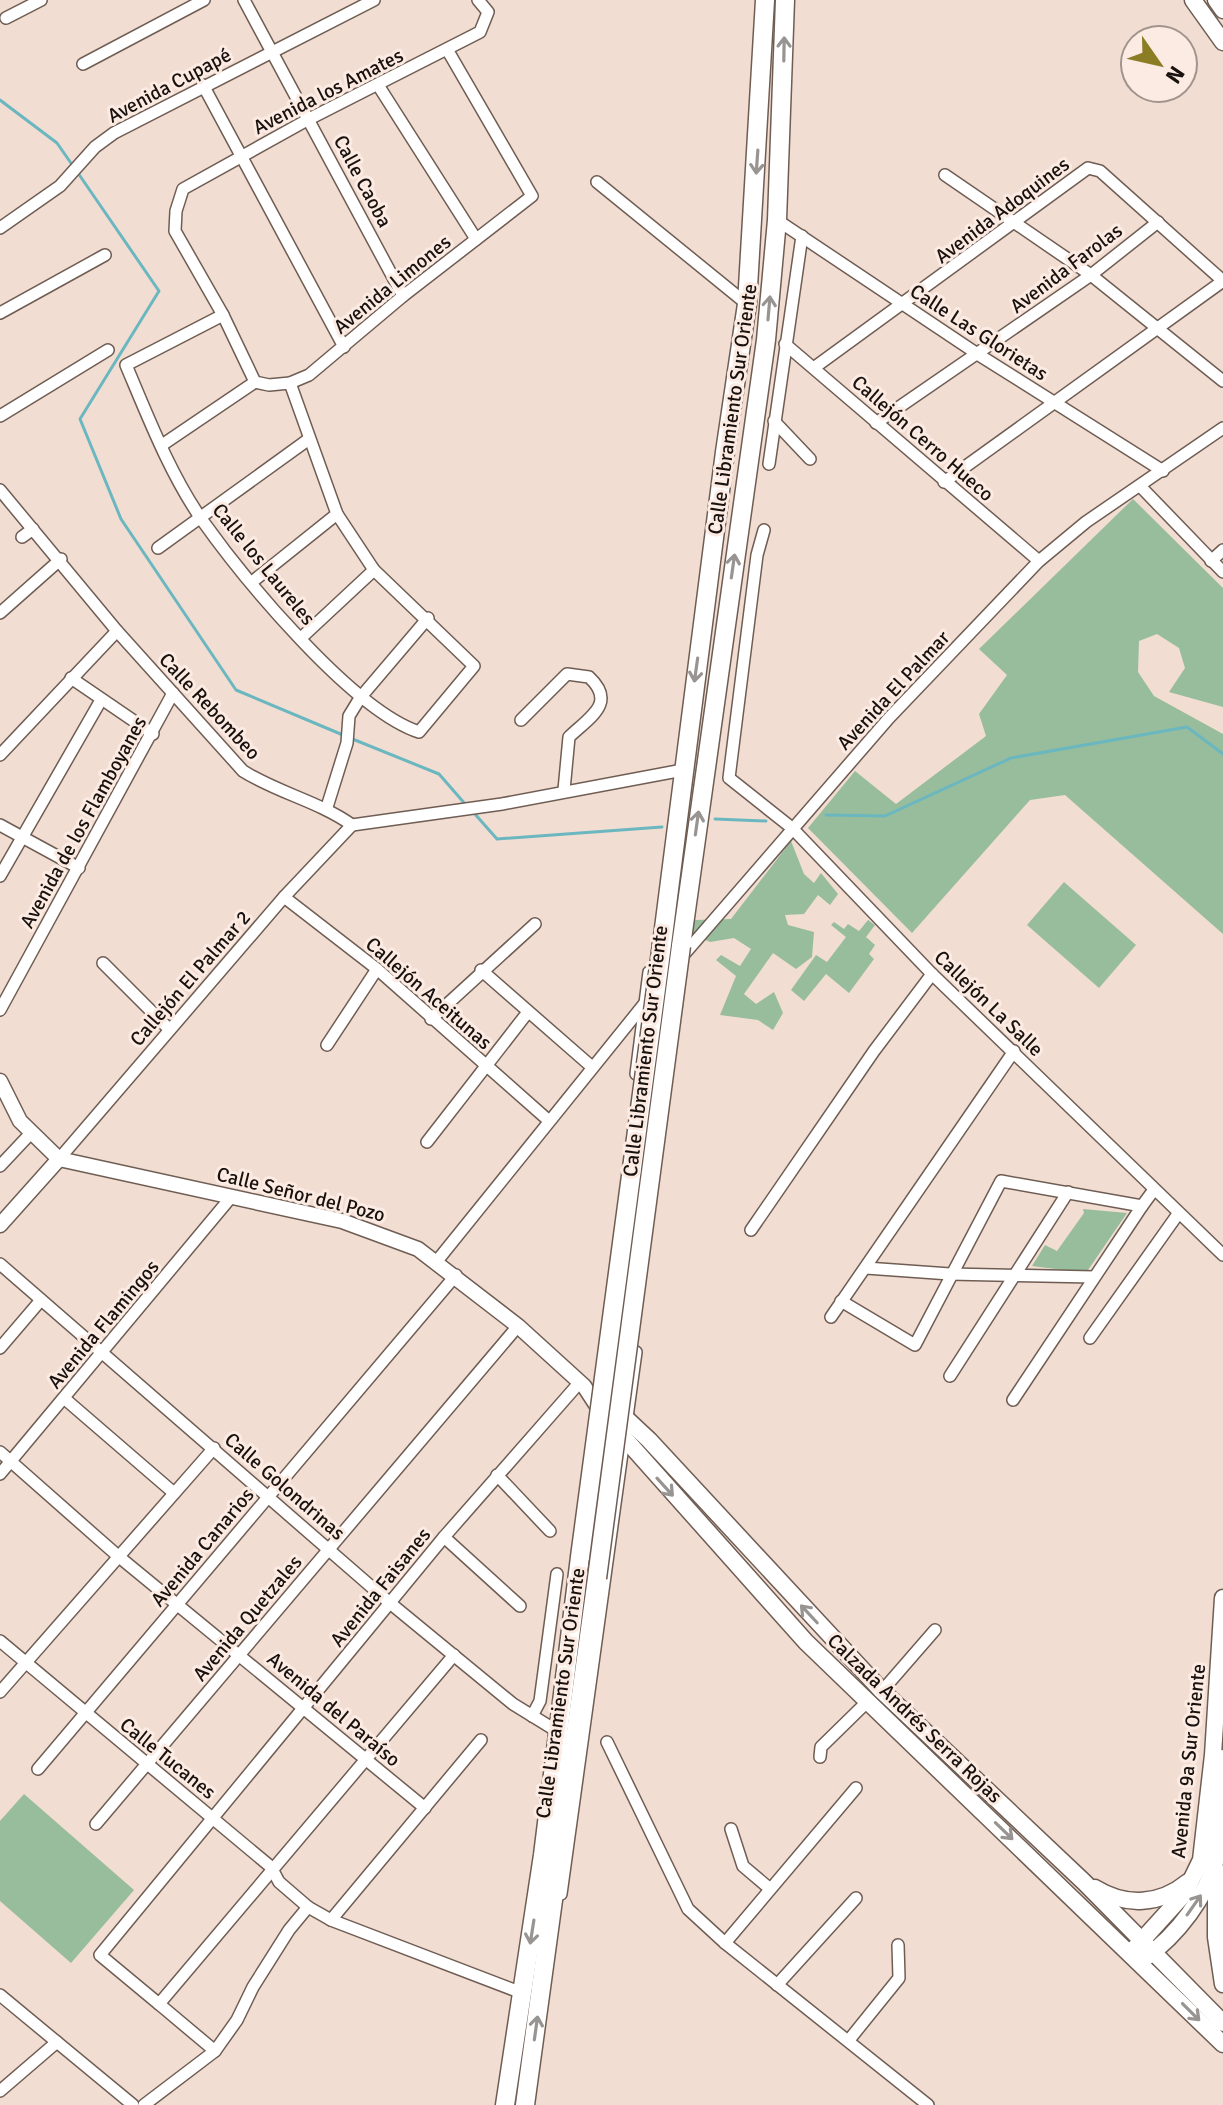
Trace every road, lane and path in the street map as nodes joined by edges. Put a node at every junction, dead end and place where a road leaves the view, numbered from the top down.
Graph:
1 (41, 0) edge
2 (204, 0) edge
3 (244, 0) edge
4 (374, 0) edge
5 (478, 0) edge
6 (765, 0) edge
7 (785, 0) edge
8 (1193, 0) edge
9 (1216, 0) edge
10 (1223, 10) edge
11 (6, 18) dead end
12 (1223, 42) edge
13 (448, 51) junction
14 (272, 53) junction
15 (83, 64) dead end
16 (203, 85) junction
17 (378, 85) junction
18 (309, 119) junction
19 (239, 156) junction
20 (945, 175) dead end
21 (597, 182) dead end
22 (777, 220) junction
23 (1013, 222) junction
24 (1158, 222) junction
25 (0, 228) edge
26 (802, 236) junction
27 (476, 239) junction
28 (105, 255) dead end
29 (1091, 275) junction
30 (1223, 281) edge
31 (403, 296) junction
32 (747, 304) junction
33 (904, 305) junction
34 (0, 313) edge
35 (223, 315) junction
36 (1159, 327) junction
37 (785, 344) junction
38 (344, 347) junction
39 (108, 350) dead end
40 (979, 355) junction
41 (815, 367) junction
42 (1223, 381) edge
43 (255, 382) junction
44 (290, 383) junction
45 (1057, 403) junction
46 (0, 416) edge
47 (774, 421) junction
48 (876, 423) junction
49 (1223, 428) edge
50 (309, 439) junction
51 (162, 445) junction
52 (810, 459) dead end
53 (769, 464) dead end
54 (1163, 471) junction
55 (944, 482) junction
56 (1141, 487) junction
57 (0, 490) edge
58 (4, 504) edge
59 (337, 514) junction
60 (201, 518) junction
61 (33, 529) junction
62 (764, 530) dead end
63 (22, 537) dead end
64 (158, 548) dead end
65 (1223, 550) edge
66 (61, 559) junction
67 (1039, 561) junction
68 (1211, 561) junction
69 (374, 570) junction
70 (1223, 572) edge
71 (252, 582) junction
72 (0, 613) edge
73 (428, 618) junction
74 (117, 631) junction
75 (301, 638) junction
76 (71, 678) junction
77 (173, 693) junction
78 (360, 698) junction
79 (101, 700) junction
80 (521, 720) dead end
81 (153, 734) junction
82 (0, 755) edge
83 (683, 770) junction
84 (564, 790) junction
85 (327, 807) junction
86 (786, 821) junction
87 (0, 825) edge
88 (352, 825) junction
89 (21, 835) junction
90 (79, 868) junction
91 (670, 875) junction
92 (0, 876) edge
93 (284, 897) junction
94 (535, 924) dead end
95 (677, 951) junction
96 (103, 963) dead end
97 (377, 969) junction
98 (481, 970) junction
99 (932, 974) junction
100 (661, 987) dead end
101 (645, 1003) junction
102 (0, 1010) edge
103 (528, 1012) junction
104 (431, 1019) junction
105 (169, 1029) junction
106 (327, 1045) dead end
107 (1014, 1051) junction
108 (592, 1067) junction
109 (486, 1068) junction
110 (0, 1081) edge
111 (548, 1120) junction
112 (31, 1133) junction
113 (427, 1142) dead end
114 (59, 1159) junction
115 (0, 1166) edge
116 (1153, 1191) junction
117 (1068, 1192) junction
118 (232, 1196) junction
119 (1142, 1206) junction
120 (1178, 1214) junction
121 (0, 1225) edge
122 (751, 1230) dead end
123 (1223, 1255) edge
124 (437, 1261) junction
125 (0, 1264) edge
126 (866, 1268) junction
127 (950, 1274) junction
128 (1014, 1274) junction
129 (456, 1275) junction
130 (1094, 1277) junction
131 (41, 1300) junction
132 (841, 1301) junction
133 (831, 1317) dead end
134 (518, 1326) junction
135 (1090, 1338) dead end
136 (0, 1348) edge
137 (103, 1353) junction
138 (950, 1376) dead end
139 (592, 1394) junction
140 (65, 1399) junction
141 (1013, 1400) dead end
142 (628, 1419) junction
143 (625, 1441) junction
144 (214, 1448) junction
145 (0, 1452) edge
146 (11, 1462) junction
147 (0, 1474) edge
148 (497, 1475) junction
149 (174, 1493) junction
150 (268, 1497) junction
151 (550, 1531) dead end
152 (444, 1537) junction
153 (329, 1549) junction
154 (118, 1556) junction
155 (557, 1574) dead end
156 (1223, 1598) edge
157 (177, 1603) junction
158 (390, 1603) junction
159 (520, 1606) dead end
160 (935, 1630) dead end
161 (0, 1641) edge
162 (241, 1655) junction
163 (454, 1655) junction
164 (848, 1656) junction
165 (26, 1665) junction
166 (834, 1669) junction
167 (882, 1691) junction
168 (0, 1692) edge
169 (867, 1702) junction
170 (304, 1708) junction
171 (84, 1715) junction
172 (532, 1716) junction
173 (552, 1728) junction
174 (481, 1740) dead end
175 (607, 1742) dead end
176 (1223, 1753) edge
177 (820, 1757) dead end
178 (365, 1759) junction
179 (149, 1764) junction
180 (38, 1769) dead end
181 (856, 1788) dead end
182 (425, 1808) junction
183 (212, 1817) junction
184 (96, 1824) dead end
185 (731, 1829) dead end
186 (1216, 1858) junction
187 (271, 1867) junction
188 (1195, 1875) junction
189 (1084, 1882) junction
190 (769, 1888) junction
191 (856, 1898) dead end
192 (545, 1902) junction
193 (308, 1907) junction
194 (331, 1920) junction
195 (725, 1943) junction
196 (898, 1945) dead end
197 (1141, 1952) junction
198 (1223, 1984) edge
199 (777, 1985) junction
200 (522, 1993) junction
201 (0, 1995) edge
202 (159, 2004) junction
203 (1223, 2023) edge
204 (849, 2040) junction
205 (57, 2042) junction
206 (1223, 2044) edge
207 (215, 2051) junction
208 (0, 2091) edge
209 (133, 2105) edge
210 (144, 2105) edge
211 (505, 2105) edge
212 (525, 2105) edge
213 (928, 2105) edge

1 - 11 street
2 - 15 street
3 - 14 street, Calle Caoba
4 - 14 street, Avenida Cupapé
5 - 13 street, Avenida los Amates
6 -> 32 main road, Calle Libramiento Sur Oriente
22 -> 7 main road, Calle Libramiento Sur Oriente
8 - 12 main road
9 - 10 main road
13 - 17 street, Avenida los Amates
13 - 27 street, Avenida Limones
14 - 16 street, Avenida Cupapé
14 - 18 street, Calle Caoba
16 - 19 street
16 - 25 street, Avenida Cupapé
17 - 18 street, Avenida los Amates
17 - 27 street
18 - 19 street, Avenida los Amates
18 - 31 street, Calle Caoba
19 - 35 street, Avenida los Amates
19 - 38 street
20 - 23 street
21 - 32 street
22 - 26 street, Calle Las Glorietas
95 -> 22 main road, Calle Libramiento Sur Oriente
23 - 24 street, Avenida Adoquines
23 - 29 street
23 - 33 street, Avenida Adoquines
24 - 29 street, Avenida Farolas
24 - 30 street
26 - 33 street, Calle Las Glorietas
26 - 37 street
27 - 31 street, Avenida Limones
28 - 34 street
29 - 36 street
29 - 40 street, Avenida Farolas
30 - 36 street
31 - 38 street, Avenida Limones
32 -> 83 main road, Calle Libramiento Sur Oriente
33 - 40 street, Calle Las Glorietas
33 - 41 street, Avenida Adoquines
35 - 43 street
35 - 51 street, Calle los Laureles
36 - 42 street
36 - 45 street
37 - 41 street, Callejón Cerro Hueco
37 - 47 street
38 - 44 street, Avenida Limones
39 - 46 street
40 - 45 street, Calle Las Glorietas
40 - 48 street, Avenida Farolas
41 - 48 street, Callejón Cerro Hueco
43 - 44 street, Avenida Limones
43 - 51 street
44 - 50 street
45 - 54 street, Calle Las Glorietas
45 - 55 street
47 - 52 street
47 - 53 street
48 - 55 street, Callejón Cerro Hueco
49 - 54 street, Avenida El Palmar
50 - 59 street
50 - 60 street
51 - 60 street, Calle los Laureles
54 - 56 street, Avenida El Palmar
55 - 67 street, Callejón Cerro Hueco
56 - 67 street, Avenida El Palmar
56 - 68 street
57 - 58 street, Calle Rebombeo
58 - 61 street, Calle Rebombeo
59 - 69 street
59 - 71 street
60 - 64 street
60 - 71 street, Calle los Laureles
61 - 63 street
61 - 66 street, Calle Rebombeo
62 - 86 street, Callejón La Salle
65 - 68 street
66 - 72 street
66 - 74 street, Calle Rebombeo
67 - 86 street, Avenida El Palmar
68 - 70 street
69 - 73 street
69 - 75 street
71 - 75 street, Calle los Laureles
73 - 78 street
73 - 78 street, Calle los Laureles
74 - 76 street
74 - 77 street, Calle Rebombeo
75 - 78 street, Calle los Laureles
76 - 79 street
76 - 82 street
77 - 81 street, Avenida de los Flamboyanes
77 - 85 street, Calle Rebombeo
78 - 85 street
79 - 81 street
79 - 89 street
80 - 84 street
81 - 90 street, Avenida de los Flamboyanes
83 - 84 street
83 - 91 main road, Calle Libramiento Sur Oriente
84 - 88 street
85 - 88 street, Calle Rebombeo
86 - 95 street, Avenida El Palmar
86 - 99 street, Callejón La Salle
87 - 89 street
88 - 93 street, Callejón El Palmar 2
89 - 90 street
89 - 92 street
90 - 102 street, Avenida de los Flamboyanes
91 - 95 main road, Calle Libramiento Sur Oriente
91 - 101 street
93 - 97 street, Callejón Aceitunas
93 - 105 street, Callejón El Palmar 2
94 - 98 street
95 - 142 street
95 - 192 main road, Calle Libramiento Sur Oriente, bridge
96 - 105 street
97 - 104 street, Callejón Aceitunas
97 - 106 street
98 - 103 street
98 - 104 street
99 - 107 street, Callejón La Salle
99 - 122 street
100 - 101 street
101 - 108 street
101 - 139 street
103 - 108 street
103 - 109 street
104 - 109 street, Callejón Aceitunas
105 - 114 street, Callejón El Palmar 2
107 - 116 street, Callejón La Salle
107 - 126 street
108 - 111 street
109 - 111 street, Callejón Aceitunas
109 - 113 street
110 - 112 street
111 - 124 street
112 - 114 street
112 - 115 street
114 - 118 street, Calle Señor del Pozo
114 - 121 street
116 - 119 street
116 - 120 street, Callejón La Salle
117 - 119 street
117 - 127 street
117 - 128 street
118 - 124 street, Calle Señor del Pozo
118 - 137 street, Avenida Flamingos
119 - 130 street
120 - 123 street, Callejón La Salle
120 - 135 street
124 - 129 street, Calle Señor del Pozo
125 - 131 street, Calle Golondrinas
126 - 127 street
126 - 132 street
127 - 128 street
127 - 132 street
128 - 130 street
128 - 138 street
129 - 134 street, Calle Señor del Pozo
129 - 150 street, Avenida Canarios
130 - 141 street
131 - 136 street
131 - 137 street, Calle Golondrinas
132 - 133 street
134 - 139 street, Calle Señor del Pozo
134 - 153 street, Avenida Quetzales
137 - 140 street, Avenida Flamingos
137 - 144 street, Calle Golondrinas
139 - 142 main road, Calzada Andrés Serra Rojas
139 - 143 main road, Calzada Andrés Serra Rojas
139 - 148 street, Avenida Faisanes
139 - 173 street
140 - 146 street, Avenida Flamingos
140 - 149 street
142 - 143 street
164 -> 142 main road, Calzada Andrés Serra Rojas
143 -> 166 main road, Calzada Andrés Serra Rojas
143 - 192 street
144 - 149 street
144 - 150 street, Calle Golondrinas
145 - 146 street, Avenida del Paraíso
146 - 147 street, Avenida Flamingos
146 - 154 street, Avenida del Paraíso
148 - 151 street
148 - 152 street, Avenida Faisanes
149 - 154 street
150 - 153 street, Calle Golondrinas
150 - 157 street, Avenida Canarios
152 - 158 street, Avenida Faisanes
152 - 159 street
153 - 158 street, Calle Golondrinas
153 - 162 street, Avenida Quetzales
154 - 157 street, Avenida del Paraíso
154 - 165 street
155 - 172 street
156 - 188 main road, Avenida 9a Sur Oriente
157 - 162 street, Avenida del Paraíso
157 - 171 street, Avenida Canarios
158 - 163 street, Calle Golondrinas
158 - 170 street, Avenida Faisanes
160 - 167 street
161 - 165 street, Calle Tucanes
162 - 170 street, Avenida del Paraíso
162 - 179 street, Avenida Quetzales
163 - 172 street, Calle Golondrinas
163 - 178 street
164 - 166 main road
164 - 167 main road, Calzada Andrés Serra Rojas
165 - 168 street
165 - 171 street, Calle Tucanes
166 - 169 main road, Calzada Andrés Serra Rojas
167 - 189 main road, Calzada Andrés Serra Rojas
169 - 177 street
169 -> 197 main road, Calzada Andrés Serra Rojas
170 - 178 street, Avenida del Paraíso
170 - 183 street, Avenida Faisanes
171 - 179 street, Calle Tucanes
171 - 180 street, Avenida Canarios
172 - 173 street, Calle Golondrinas
173 - 192 street
174 - 182 street
175 - 195 street
176 - 186 main road, Avenida 9a Sur Oriente
178 - 182 street, Avenida del Paraíso
178 - 187 street
179 - 183 street, Calle Tucanes
179 - 184 street, Avenida Quetzales
181 - 190 street
182 - 194 street
183 - 187 street, Calle Tucanes
183 - 202 street, Avenida Faisanes
185 - 190 street
197 -> 186 main road, Avenida 9a Sur Oriente
186 - 198 main road
187 - 193 street, Calle Tucanes
187 - 202 street
188 - 189 main road
188 - 197 main road, Avenida 9a Sur Oriente
189 - 197 main road, Calzada Andrés Serra Rojas
190 - 195 street
191 - 199 street
192 -> 200 main road, Calle Libramiento Sur Oriente
212 -> 192 main road, Calle Libramiento Sur Oriente
193 - 194 street, Calle Tucanes
193 - 207 street
194 - 200 street, Calle Tucanes
195 - 199 street
196 - 204 street
197 - 203 main road, Calzada Andrés Serra Rojas
197 -> 206 main road, Calzada Andrés Serra Rojas
199 - 204 street
200 - 211 main road, Calle Libramiento Sur Oriente
201 - 205 street
202 - 207 street
204 - 213 street
205 - 208 street
205 - 209 street
207 - 210 street

